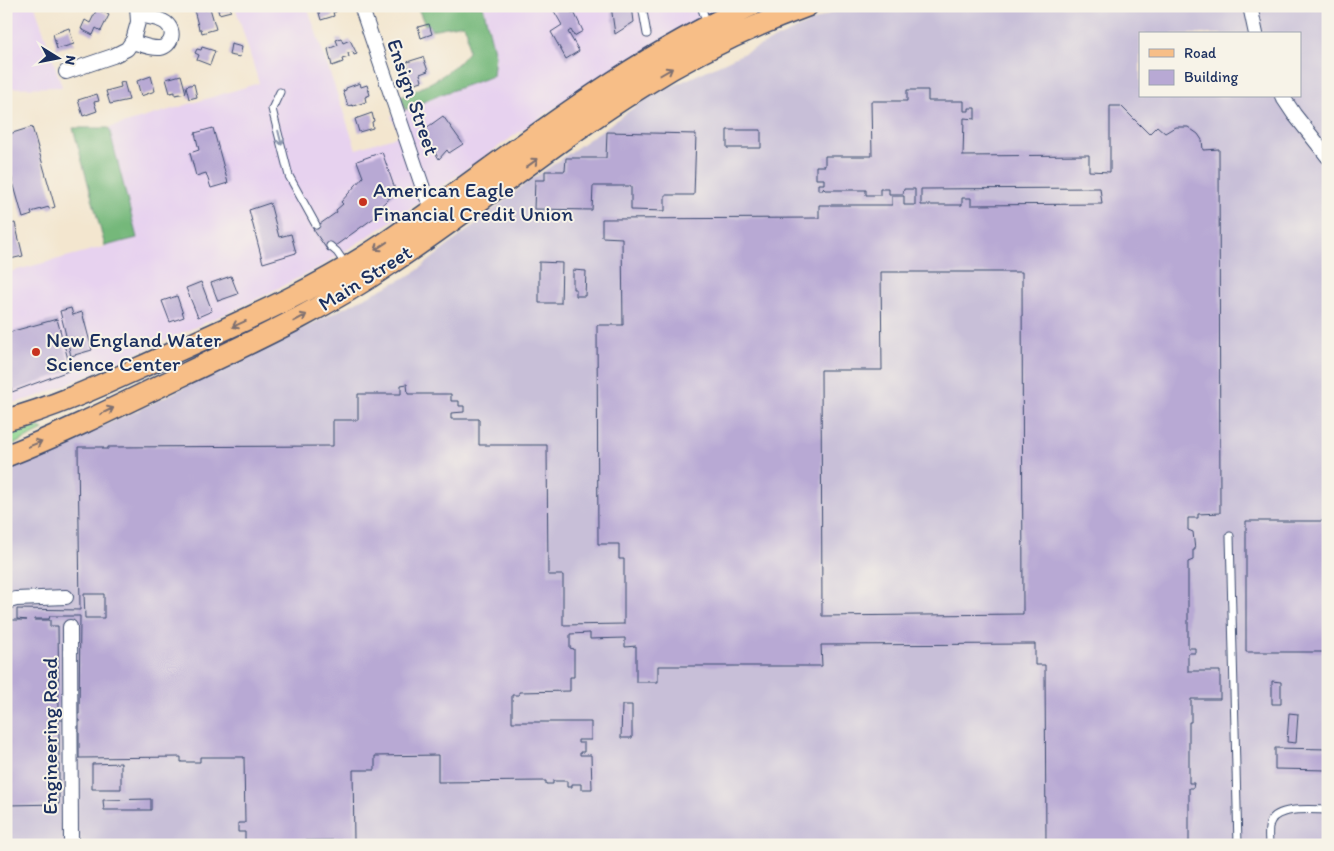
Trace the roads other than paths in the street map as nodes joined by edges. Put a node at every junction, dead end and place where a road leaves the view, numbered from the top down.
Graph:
1 (361, 6) edge
2 (642, 6) edge
3 (701, 6) edge
4 (750, 6) edge
5 (807, 6) edge
6 (1250, 6) edge
7 (138, 10) edge
8 (719, 18) junction
9 (1256, 32) edge
10 (647, 34) dead end
11 (132, 42) junction
12 (66, 72) dead end
13 (280, 92) dead end
14 (1283, 98) edge
15 (1328, 158) edge
16 (443, 215) junction
17 (316, 225) dead end
18 (330, 246) dead end
19 (347, 268) junction
20 (322, 294) junction
21 (54, 405) junction
22 (6, 420) edge
23 (63, 432) junction
24 (6, 456) edge
25 (1230, 536) dead end
26 (66, 597) dead end
27 (6, 602) edge
28 (70, 627) dead end
29 (1328, 810) edge
30 (71, 845) edge
31 (1238, 845) edge
32 (1269, 845) edge

1 - 16 street, Ensign Street
2 - 10 lane
3 - 8 lane
4 - 8 main road, Main Street
16 -> 5 main road, Main Street
6 - 9 street
7 - 11 street
7 - 11 street
8 - 16 main road, Main Street
11 - 12 street
13 -> 17 lane
14 - 15 street
16 -> 19 main road, Main Street
16 - 20 main road, Main Street
18 - 19 lane
19 - 20 main road, Main Street
20 -> 21 main road, Main Street
23 -> 20 main road, Main Street
21 - 22 main road, Main Street
21 - 23 main road
24 -> 23 main road, Main Street
25 - 31 lane
26 - 27 street
28 - 30 street, Engineering Road
29 - 32 lane

